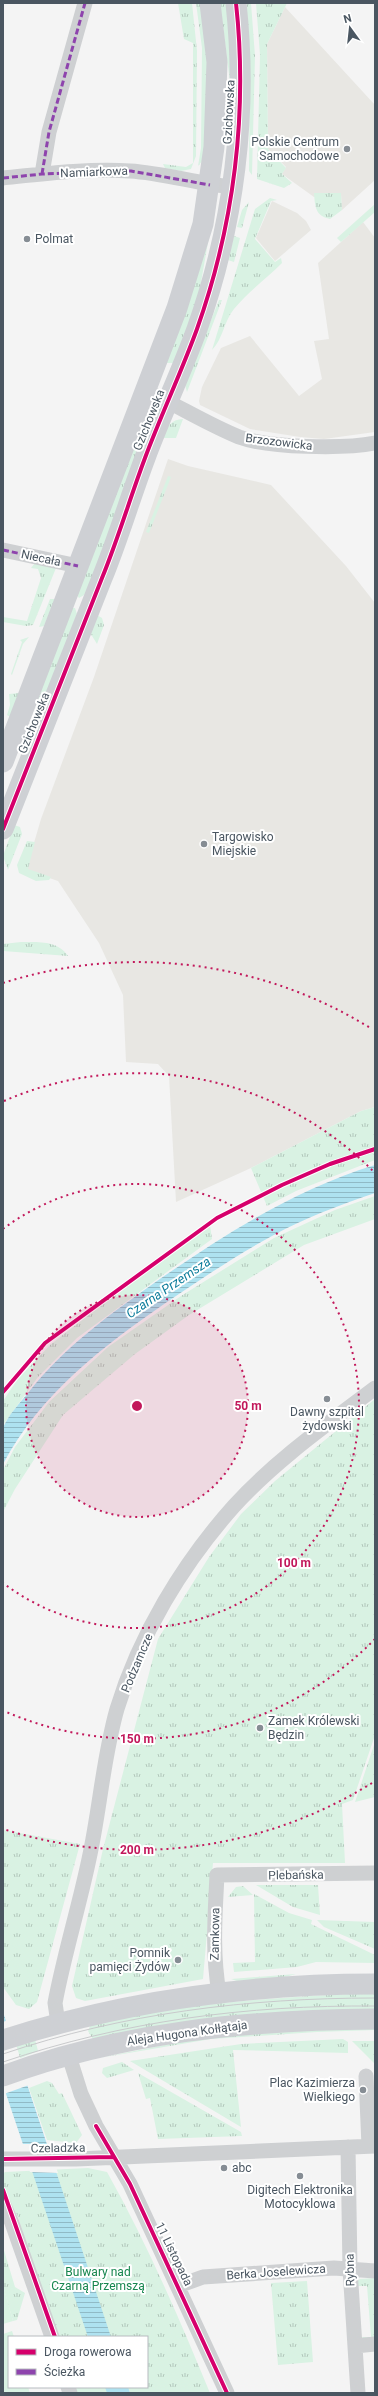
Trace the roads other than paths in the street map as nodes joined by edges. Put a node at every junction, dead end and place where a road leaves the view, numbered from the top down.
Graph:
1 (86, 3) edge
2 (210, 3) edge
3 (236, 3) edge
4 (42, 174) junction
5 (3, 178) edge
6 (210, 185) junction
7 (232, 187) junction
8 (146, 391) junction
9 (168, 401) junction
10 (375, 443) edge
11 (3, 550) edge
12 (78, 566) junction
13 (3, 762) edge
14 (3, 829) edge
15 (375, 1388) edge
16 (375, 1874) edge
17 (217, 1875) joint
18 (375, 1984) edge
19 (219, 1993) junction
20 (375, 2019) edge
21 (58, 2023) junction
22 (3, 2040) edge
23 (69, 2056) junction
24 (3, 2076) edge
25 (366, 2076) dead end
26 (372, 2146) edge
27 (351, 2147) junction
28 (113, 2157) junction
29 (3, 2159) edge
30 (3, 2204) edge
31 (350, 2270) junction
32 (375, 2271) edge
33 (178, 2286) junction
34 (52, 2336) edge
35 (375, 2344) edge
36 (355, 2346) junction
37 (227, 2393) edge
38 (358, 2393) edge

1 - 4 street
2 - 6 street, Gzichowska
3 - 7 street, Gzichowska
4 - 5 street, Namiarkowa
4 - 6 street, Namiarkowa
6 - 7 street, Namiarkowa
6 - 8 street, Gzichowska
7 - 9 street, Gzichowska
8 - 9 street, Brzozowicka
8 - 12 street, Gzichowska
9 - 10 street, Brzozowicka
9 - 14 street, Gzichowska
11 - 12 street, Niecała
12 - 13 street, Gzichowska
15 - 21 street, Podzamcze
16 - 17 street, Plebańska
17 - 19 street, Zamkowa
18 - 19 street
19 - 21 street
20 - 23 street, Aleja Hugona Kołłątaja
21 - 22 street
23 - 24 street, Aleja Hugona Kołłątaja
23 - 28 street, 11 Listopada
25 - 26 street
26 - 27 street
27 - 28 street, Czeladzka
27 - 31 street, Rybna
28 - 29 street, Czeladzka
28 - 33 street, 11 Listopada
30 - 34 street
31 - 32 street, Berka Joselewicza
31 - 33 street, Berka Joselewicza
31 - 36 street, Rybna
33 - 37 street, 11 Listopada
35 - 36 street
36 - 38 street, Rybna

